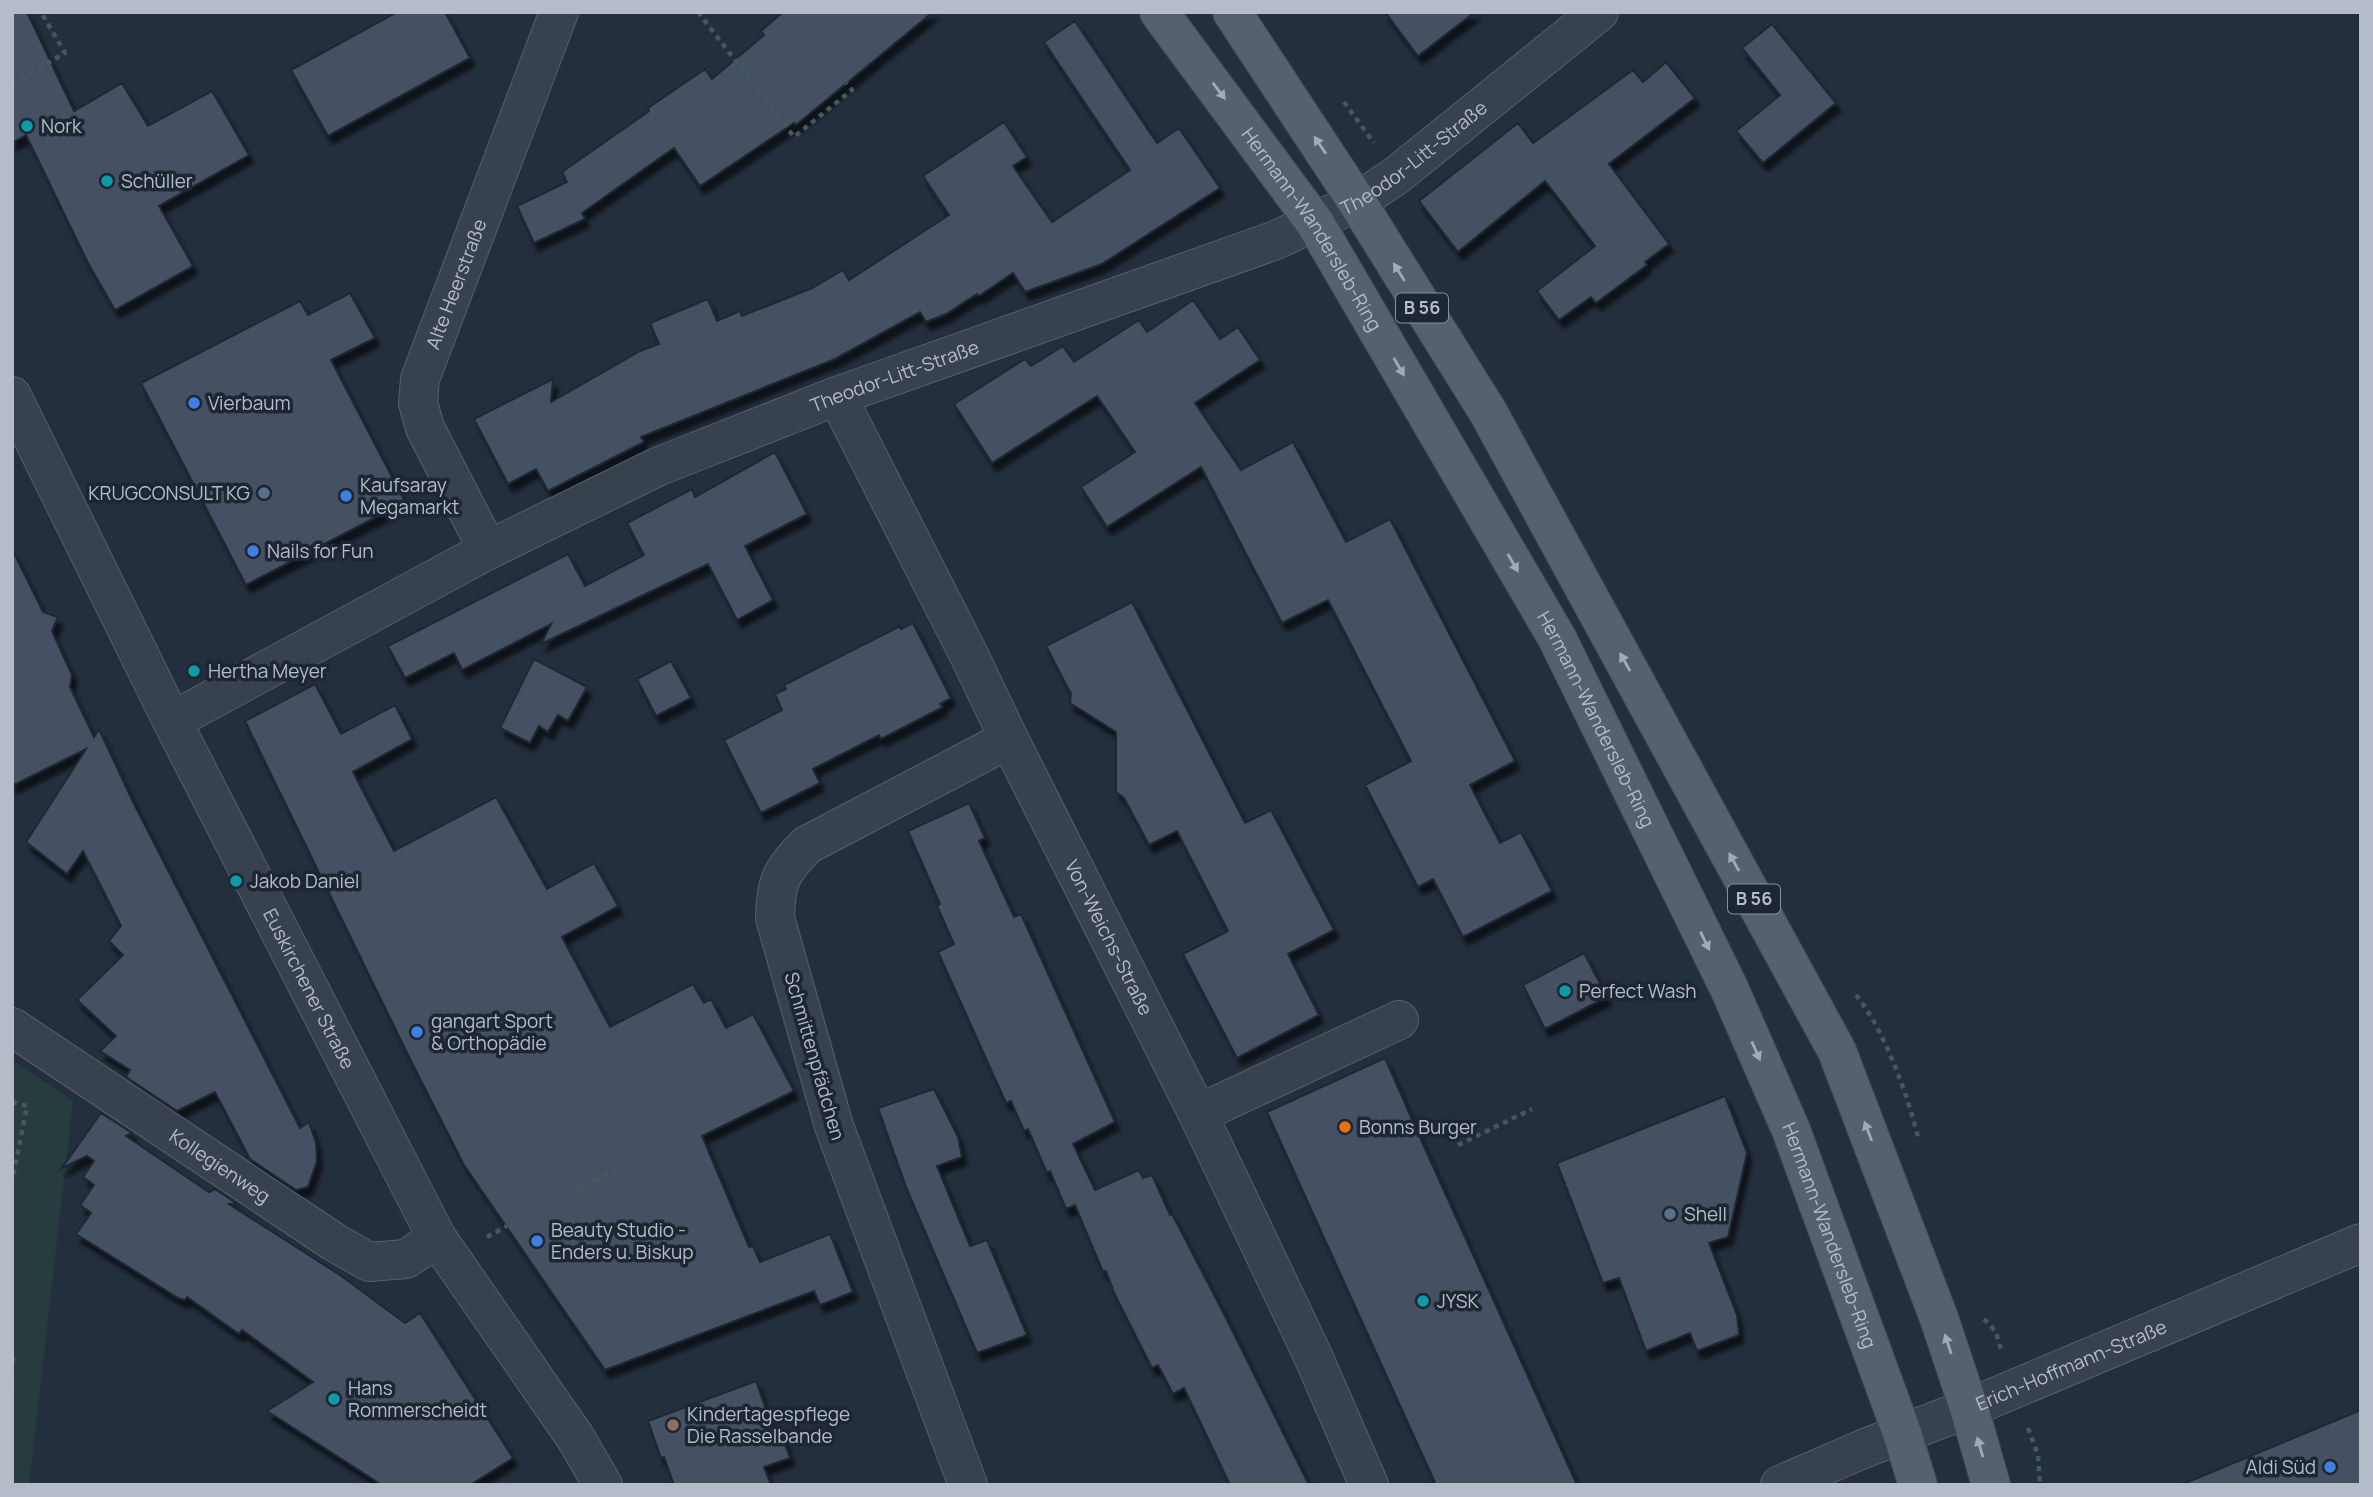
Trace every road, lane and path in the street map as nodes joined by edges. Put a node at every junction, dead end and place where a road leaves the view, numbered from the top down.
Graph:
1 (41, 12) edge
2 (559, 12) edge
3 (698, 12) edge
4 (1159, 12) edge
5 (1232, 12) edge
6 (1599, 12) edge
7 (846, 83) dead end
8 (12, 84) edge
9 (1357, 202) junction
10 (1315, 223) junction
11 (12, 396) edge
12 (837, 396) junction
13 (488, 550) junction
14 (172, 721) junction
15 (1009, 740) junction
16 (1399, 1020) dead end
17 (12, 1027) edge
18 (12, 1102) edge
19 (1532, 1109) dead end
20 (1198, 1114) junction
21 (1458, 1144) dead end
22 (620, 1167) dead end
23 (12, 1182) edge
24 (577, 1190) dead end
25 (437, 1238) junction
26 (2361, 1242) edge
27 (1969, 1408) junction
28 (1902, 1433) junction
29 (603, 1485) edge
30 (968, 1485) edge
31 (1369, 1485) edge
32 (1780, 1485) edge
33 (1918, 1485) edge
34 (1991, 1485) edge

1 - 8 path
2 - 13 street, Alte Heerstraße
3 - 7 path
4 -> 10 main road, Hermann-Wandersleb-Ring / B 56
9 -> 5 main road, B 56
6 - 9 street, Theodor-Litt-Straße
9 - 10 street, Theodor-Litt-Straße
27 -> 9 main road, B 56
10 - 12 street, Theodor-Litt-Straße
10 -> 28 main road, Hermann-Wandersleb-Ring / B 56
11 - 14 street, Euskirchener Straße
12 - 13 street, Theodor-Litt-Straße
12 - 15 street, Von-Weichs-Straße
13 - 14 street, Theodor-Litt-Straße
14 - 25 street, Euskirchener Straße
15 - 20 street, Von-Weichs-Straße
15 - 30 street, Schmittenpfädchen
16 - 20 street
17 - 25 street, Kollegienweg
18 - 23 path
19 - 21 path
20 - 31 street, Von-Weichs-Straße
22 - 24 path
25 - 29 street, Euskirchener Straße
26 - 27 street, Erich-Hoffmann-Straße
27 - 28 street, Erich-Hoffmann-Straße
34 -> 27 main road, B 56
28 - 32 street, Erich-Hoffmann-Straße
28 - 33 main road, Hermann-Wandersleb-Ring / B 56

